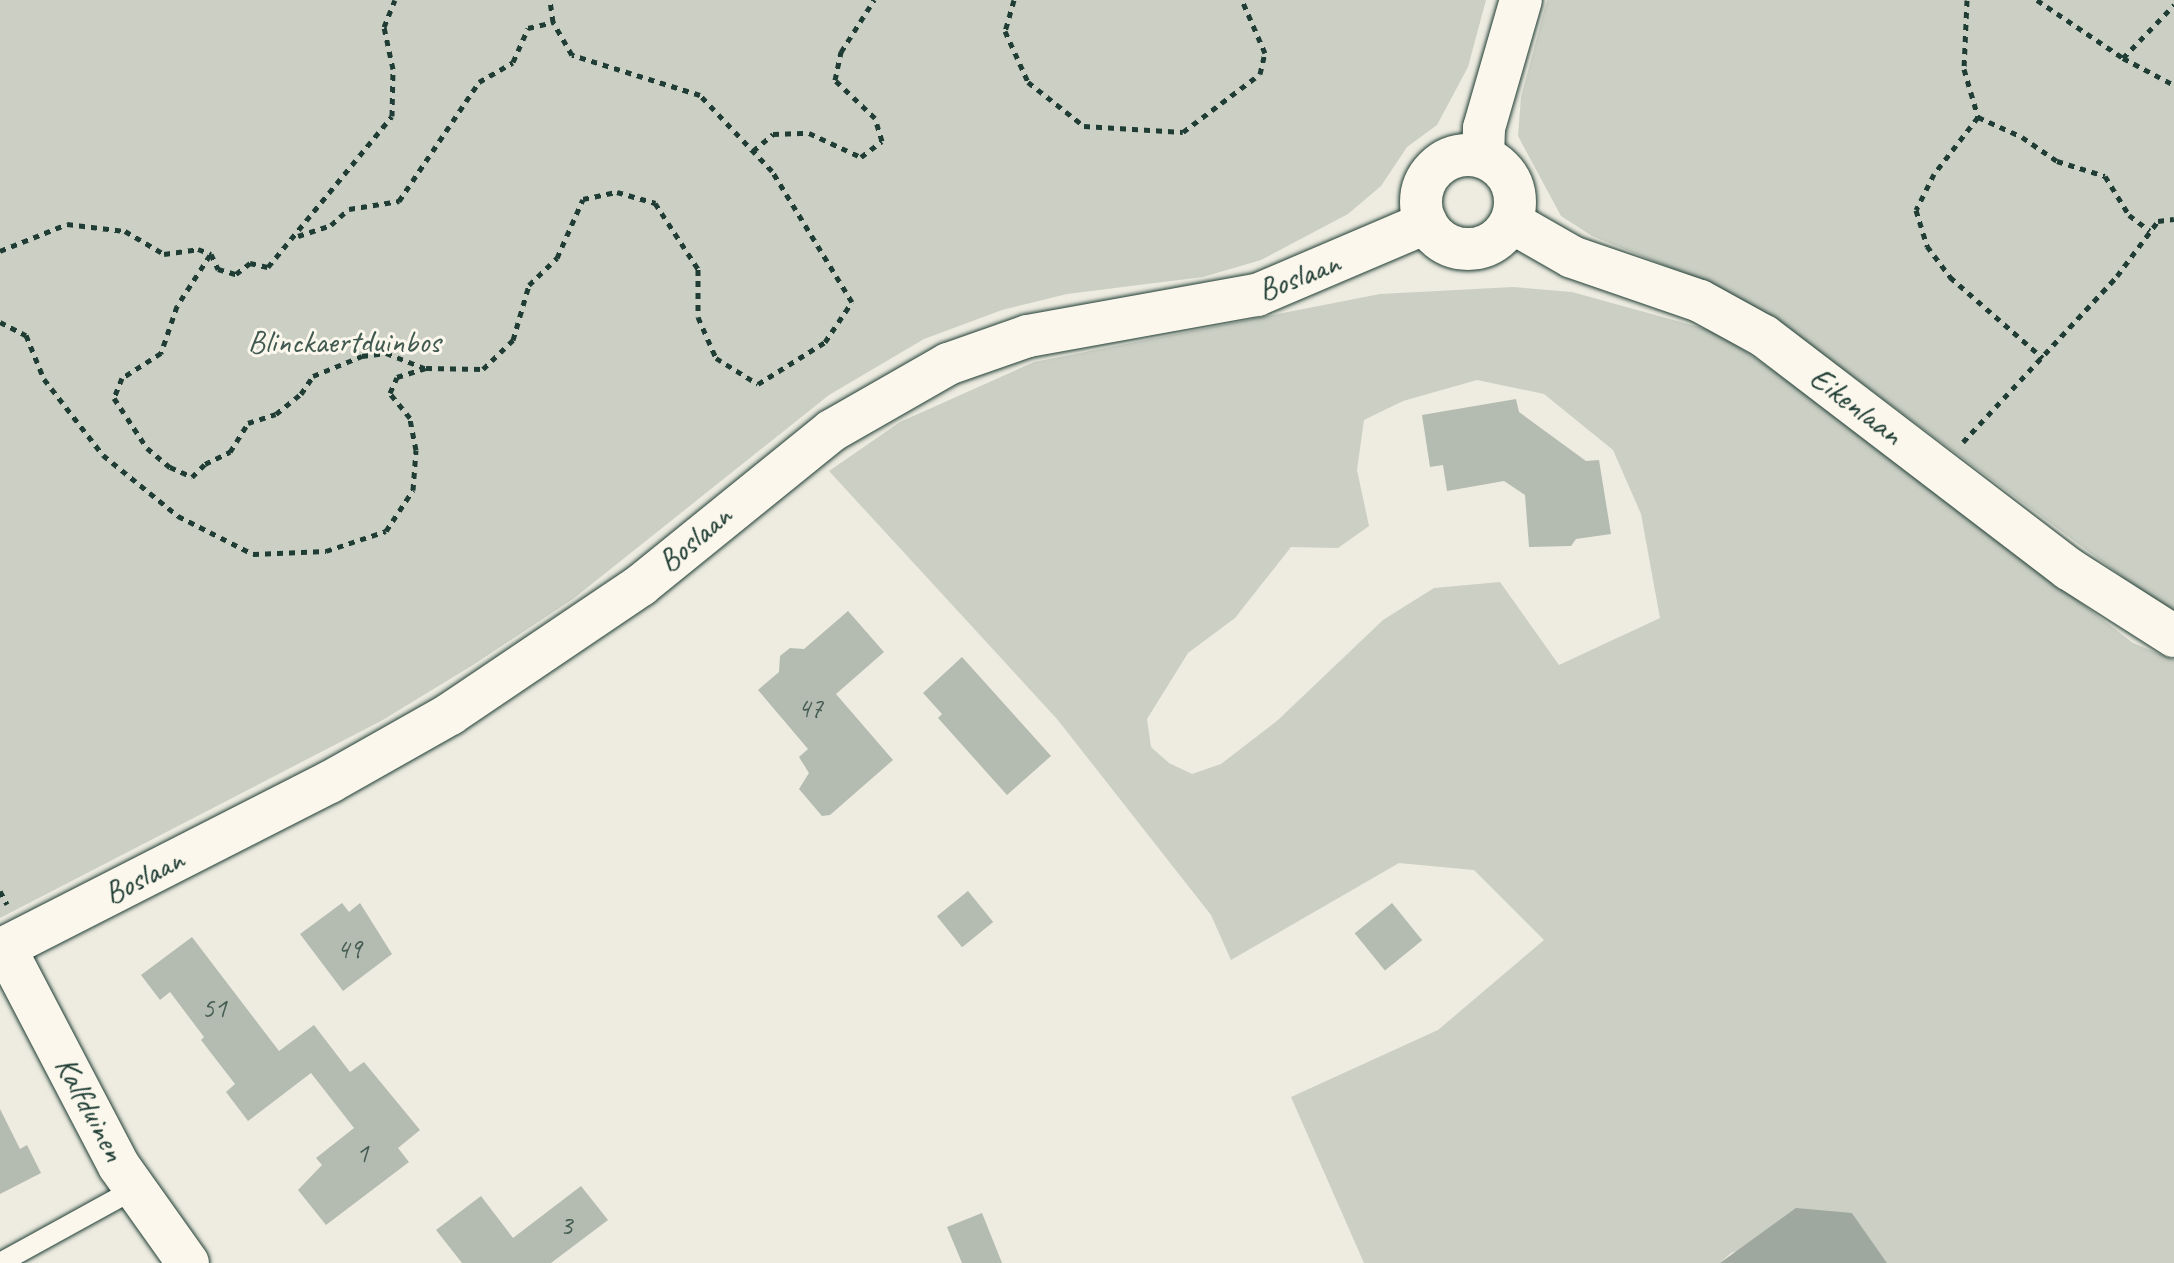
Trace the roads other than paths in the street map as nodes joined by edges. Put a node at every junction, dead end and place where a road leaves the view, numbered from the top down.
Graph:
1 (1521, 0) edge
2 (1483, 157) junction
3 (1511, 222) junction
4 (1426, 223) junction
5 (2174, 636) edge
6 (3, 949) edge
7 (133, 1190) junction
8 (0, 1263) edge
9 (188, 1263) edge

1 - 2 street
2 - 3 street
2 - 4 street
3 - 4 street
3 - 5 street, Eikenlaan
4 - 6 street, Boslaan
6 - 7 street, Kalfduinen
7 - 8 lane
7 - 9 street, Kalfduinen

